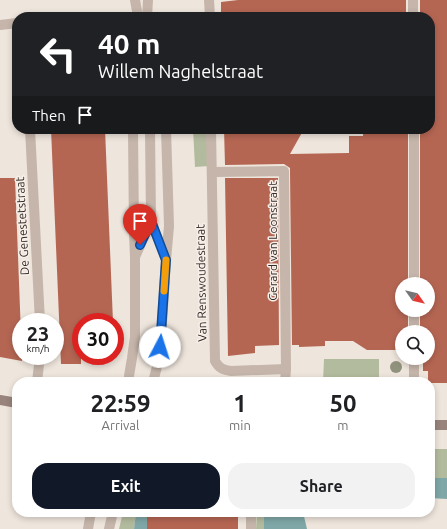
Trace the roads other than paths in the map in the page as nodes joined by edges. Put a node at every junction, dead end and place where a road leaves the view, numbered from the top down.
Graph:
1 (135, 0) edge
2 (148, 0) edge
3 (209, 0) edge
4 (413, 0) edge
5 (137, 12) edge
6 (147, 12) edge
7 (210, 12) edge
8 (414, 12) edge
9 (12, 24) edge
10 (0, 25) edge
11 (30, 134) edge
12 (133, 134) edge
13 (150, 134) edge
14 (166, 134) edge
15 (211, 134) edge
16 (414, 134) edge
17 (212, 172) junction
18 (151, 221) junction
19 (136, 257) junction
20 (166, 260) junction
21 (414, 277) edge
22 (40, 313) edge
23 (39, 365) edge
24 (414, 365) edge
25 (286, 369) junction
26 (38, 377) edge
27 (129, 377) edge
28 (154, 377) edge
29 (285, 377) edge
30 (414, 377) edge
31 (0, 400) edge
32 (12, 402) edge
33 (435, 425) edge
34 (447, 425) edge
35 (90, 517) edge
36 (112, 517) edge
37 (251, 517) edge
38 (88, 529) edge
39 (109, 529) edge
40 (251, 529) edge

1 - 5 street
2 - 6 street
3 - 7 street
4 - 8 street
9 - 10 street
11 - 22 street, De Genestetstraat
12 - 19 street
13 - 18 street
14 - 20 street
15 - 17 street, Van Renswoudestraat
16 - 21 street
17 - 25 street, Van Renswoudestraat
17 - 25 street, Gerard van Loonstraat
18 - 19 street
18 - 20 street
19 - 27 street
20 - 28 street
23 - 26 street
24 - 30 street
25 - 29 street, Gerard van Loonstraat
31 - 32 main road
33 - 34 main road
35 - 38 street
36 - 39 street
37 - 40 street

